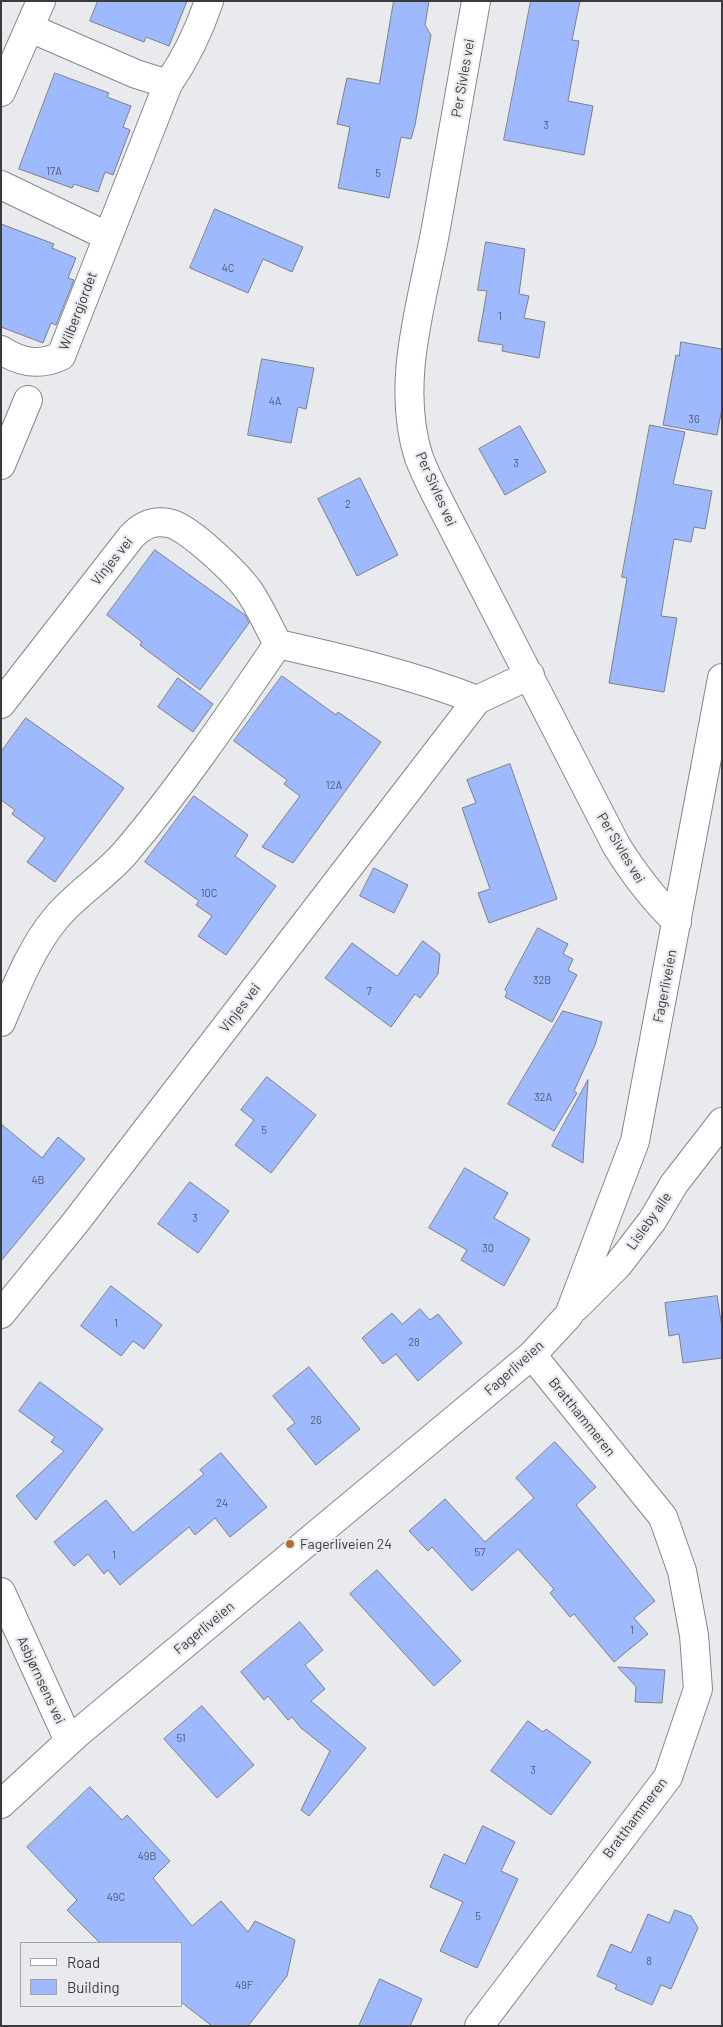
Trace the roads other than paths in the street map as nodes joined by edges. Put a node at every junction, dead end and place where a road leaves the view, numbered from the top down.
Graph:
1 (40, 1) edge
2 (209, 1) edge
3 (476, 1) edge
4 (30, 28) junction
5 (168, 84) junction
6 (1, 92) edge
7 (1, 186) edge
8 (106, 236) junction
9 (1, 350) edge
10 (28, 400) dead end
11 (1, 465) edge
12 (278, 644) junction
13 (530, 675) junction
14 (722, 678) edge
15 (477, 700) junction
16 (1, 704) edge
17 (677, 922) junction
18 (1, 1022) edge
19 (722, 1122) edge
20 (1, 1314) edge
21 (569, 1315) junction
22 (532, 1355) junction
23 (1, 1592) edge
24 (69, 1741) junction
25 (1, 1804) edge
26 (479, 2026) edge

1 - 4 street
2 - 5 street, Wilbergjordet
3 - 13 street, Per Sivles vei
4 - 5 street
4 - 6 street
5 - 8 street, Wilbergjordet
7 - 8 street
8 - 9 street, Wilbergjordet
10 - 11 street
12 - 15 street
12 - 16 street, Vinjes vei
12 - 18 street
13 - 15 street, Vinjes vei
13 - 17 street, Per Sivles vei
14 - 17 street, Fagerliveien
15 - 20 street, Vinjes vei
17 - 21 street, Fagerliveien
19 - 21 street, Lisleby alle
21 - 22 street, Fagerliveien
22 - 24 street, Fagerliveien
22 - 26 street, Bratthammeren
23 - 24 street, Asbjørnsens vei
24 - 25 street, Fagerliveien

